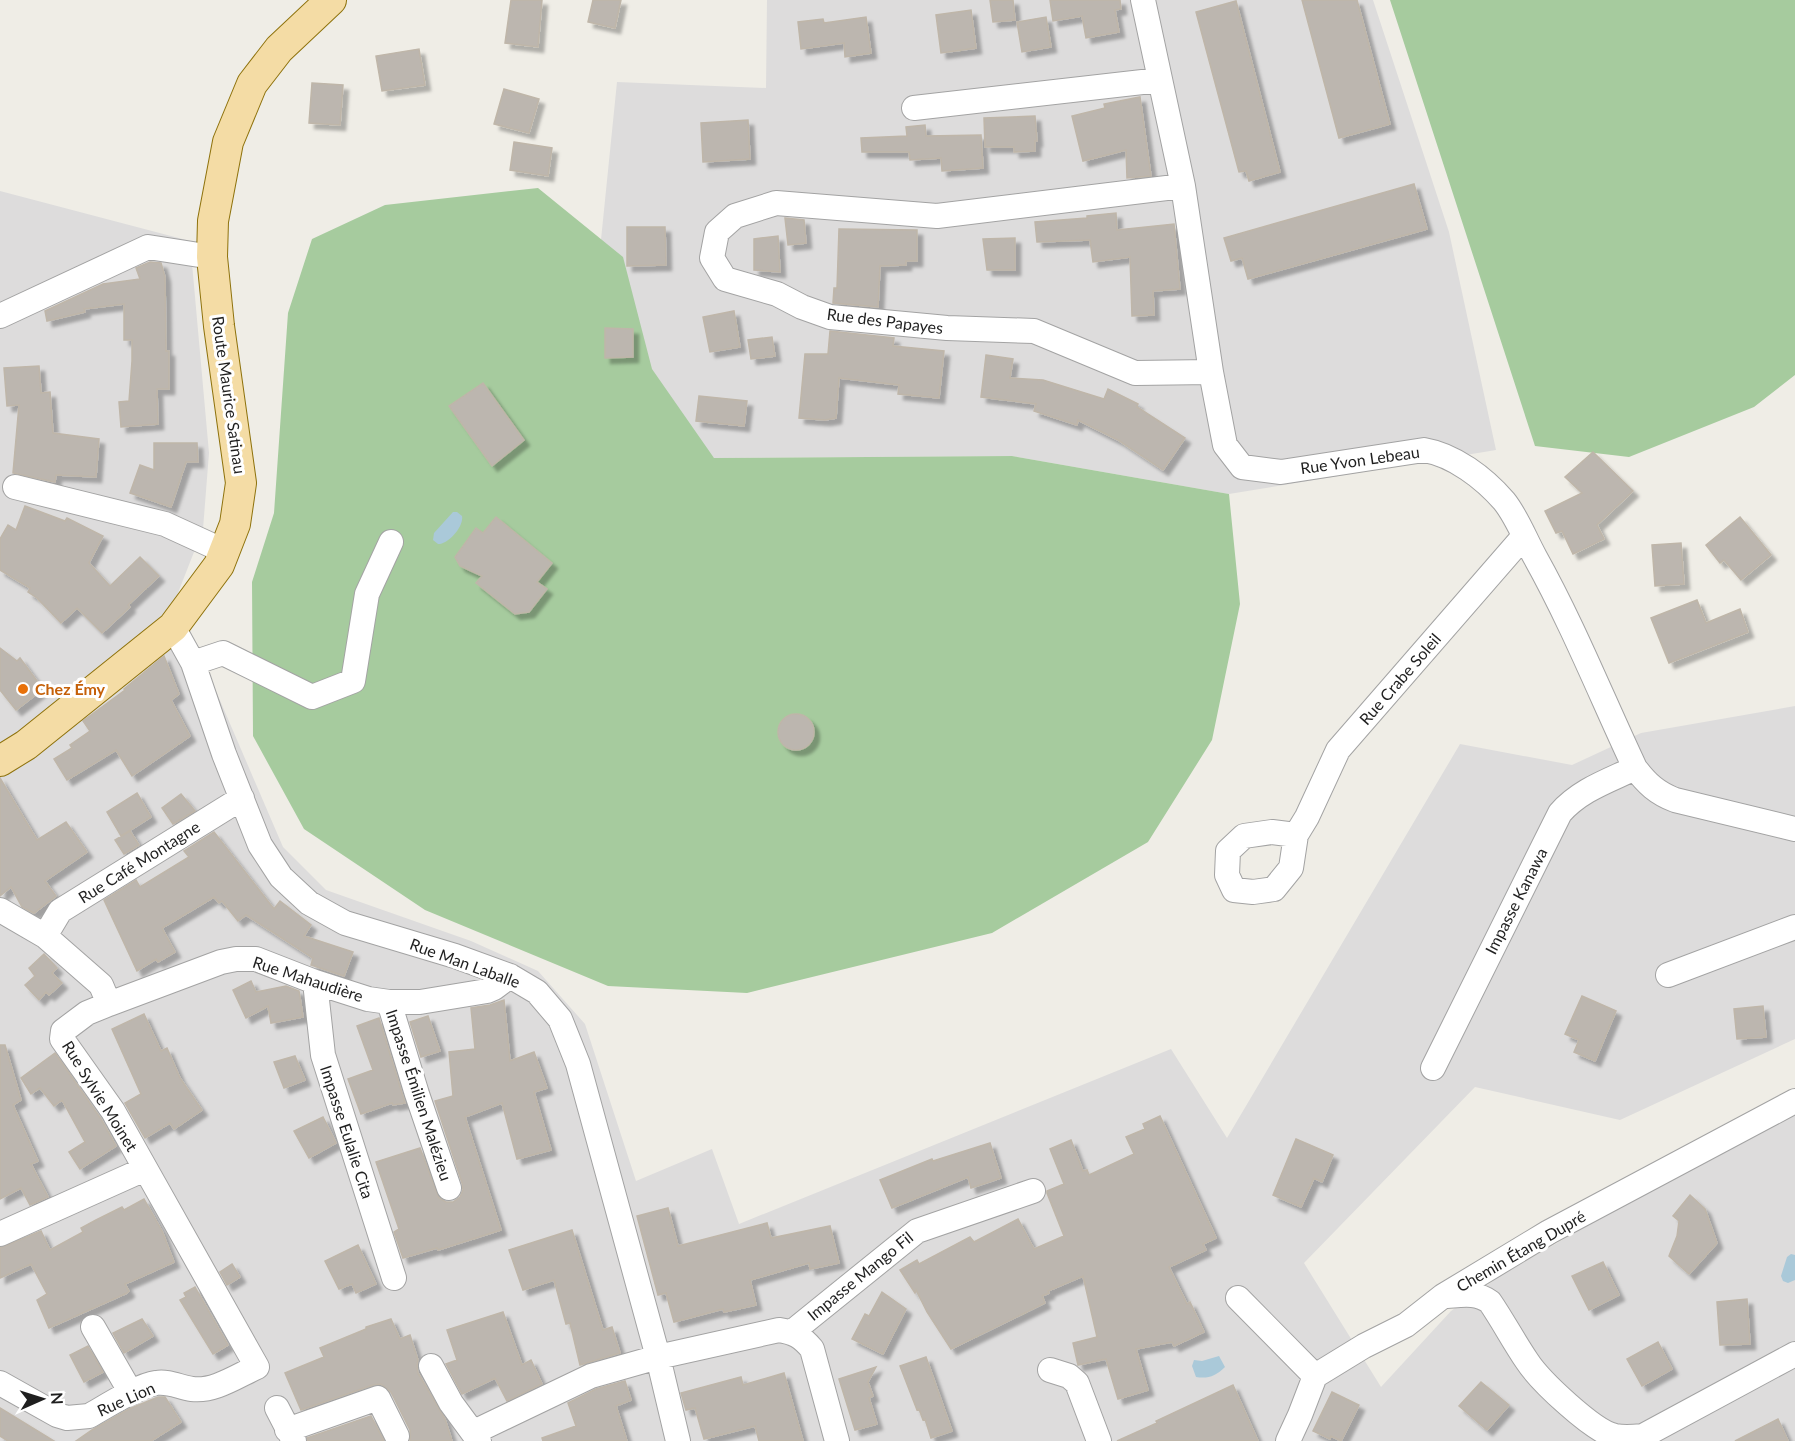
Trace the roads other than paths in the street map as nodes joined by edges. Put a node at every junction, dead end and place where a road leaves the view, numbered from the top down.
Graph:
1 (331, 0) edge
2 (1143, 0) edge
3 (1160, 80) junction
4 (914, 108) dead end
5 (1184, 186) junction
6 (212, 257) junction
7 (0, 316) edge
8 (1211, 372) junction
9 (15, 487) dead end
10 (1524, 536) junction
11 (392, 542) dead end
12 (224, 551) junction
13 (173, 627) junction
14 (193, 663) junction
15 (0, 761) edge
16 (1635, 768) junction
17 (242, 798) junction
18 (1795, 829) edge
19 (1296, 835) dead end
20 (0, 910) edge
21 (1795, 927) edge
22 (45, 936) junction
23 (1668, 975) dead end
24 (510, 976) junction
25 (315, 982) junction
26 (390, 1002) junction
27 (109, 1004) junction
28 (1433, 1068) dead end
29 (1795, 1101) edge
30 (145, 1169) junction
31 (449, 1188) dead end
32 (1033, 1191) dead end
33 (0, 1234) edge
34 (394, 1278) dead end
35 (1443, 1296) junction
36 (1238, 1298) dead end
37 (93, 1327) dead end
38 (792, 1332) junction
39 (1795, 1354) edge
40 (658, 1358) junction
41 (431, 1366) dead end
42 (257, 1367) joint
43 (1050, 1370) dead end
44 (1315, 1377) junction
45 (0, 1383) edge
46 (131, 1394) junction
47 (277, 1408) dead end
48 (291, 1436) edge
49 (398, 1436) dead end
50 (476, 1437) edge
51 (678, 1441) edge
52 (837, 1441) edge
53 (1099, 1441) edge
54 (1288, 1441) edge

1 - 6 main road, Route Maurice Satinau
2 - 3 street, Rue Yvon Lebeau
3 - 4 street
3 - 5 street, Rue Yvon Lebeau
5 - 8 street, Rue Yvon Lebeau
5 - 8 street, Rue des Papayes
6 - 7 street
6 - 12 main road, Route Maurice Satinau
8 - 10 street, Rue Yvon Lebeau
9 - 12 street
10 - 16 street, Rue Yvon Lebeau
10 - 19 street, Rue Crabe Soleil
11 - 14 street
12 - 13 main road, Route Maurice Satinau
13 - 14 street, Rue Man Laballe
13 - 15 main road, Route Maurice Satinau
14 - 17 street, Rue Man Laballe
16 - 18 street, Rue Yvon Lebeau
16 - 28 street, Impasse Kanawa
17 - 22 street, Rue Café Montagne
17 - 24 street, Rue Man Laballe
20 - 22 street
21 - 23 street
22 - 27 street
24 - 26 street, Rue Mahaudière
24 - 40 street, Rue Man Laballe
25 - 26 street, Rue Mahaudière
25 - 27 street, Rue Mahaudière
25 - 34 street, Impasse Eulalie Cita
26 - 31 street, Impasse Émilien Malézieu
27 - 30 street, Rue Sylvie Moinet
29 - 35 street, Chemin Étang Dupré
30 - 33 street
30 - 42 street, Rue Sylvie Moinet
32 - 38 street, Impasse Mango Fil
35 - 39 street
35 - 44 street, Chemin Étang Dupré
36 - 44 street
37 - 46 street
38 - 40 street
38 - 52 street
40 - 50 street
40 - 51 street, Rue Man Laballe
41 - 50 street
42 - 46 street, Rue Lion
43 - 53 street
44 - 54 street
45 - 46 street, Rue Lion
47 - 48 street
48 - 49 street

